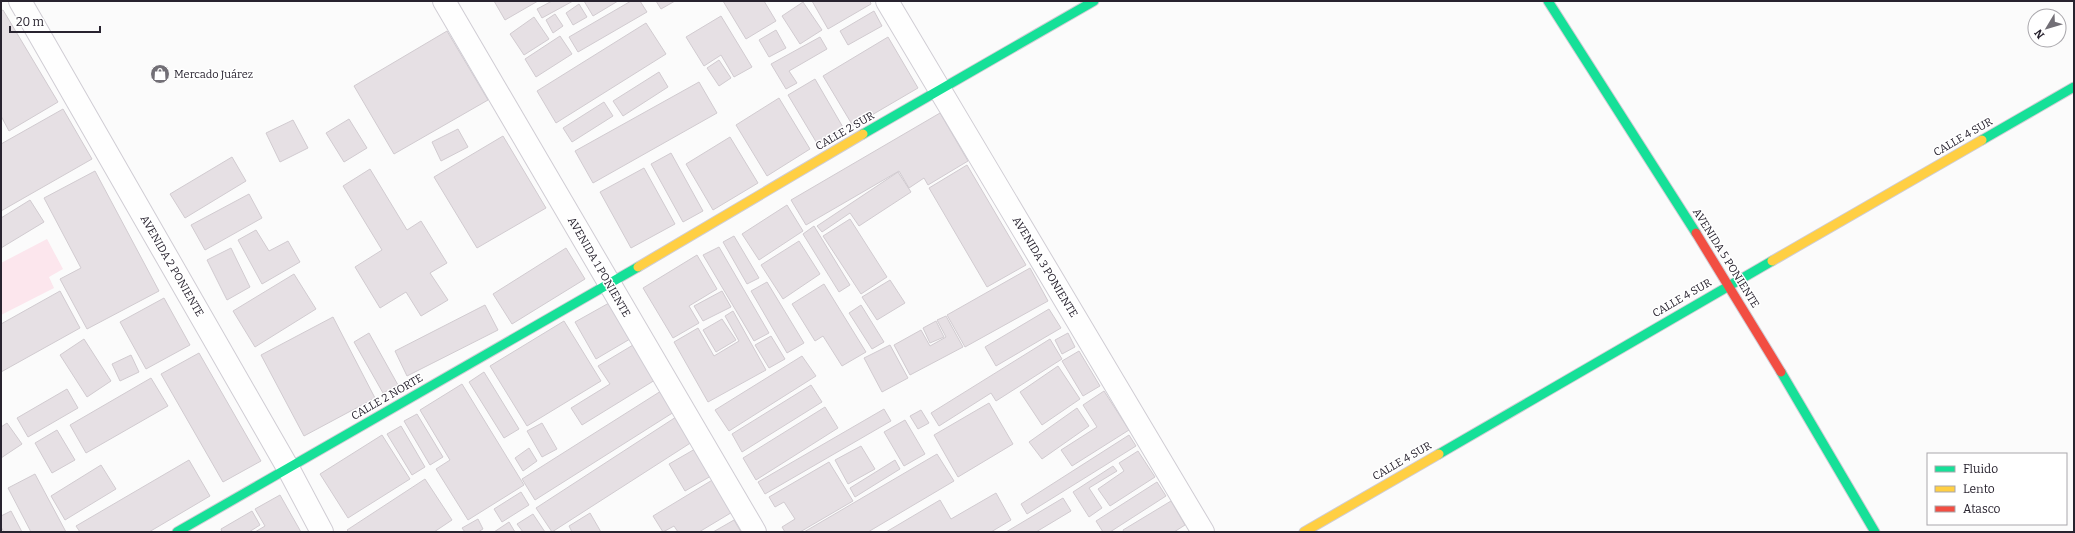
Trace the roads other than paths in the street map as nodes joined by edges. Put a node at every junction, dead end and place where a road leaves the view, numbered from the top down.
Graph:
1 (20, 1) edge
2 (444, 1) edge
3 (887, 1) edge
4 (1094, 1) edge
5 (1548, 1) edge
6 (2074, 87) edge
7 (940, 89) junction
8 (609, 284) junction
9 (1729, 285) junction
10 (288, 468) junction
11 (177, 532) edge
12 (322, 532) edge
13 (755, 532) edge
14 (1203, 532) edge
15 (1304, 532) edge
16 (1875, 532) edge

1 - 10 street, AVENIDA 2 PONIENTE
2 - 8 street, AVENIDA 1 PONIENTE
3 - 7 street, AVENIDA 3 PONIENTE
4 - 7 street, CALLE 2 SUR
5 - 9 street, AVENIDA 5 PONIENTE
6 - 9 street, CALLE 4 SUR
7 - 8 street, CALLE 2 SUR
7 - 14 street, AVENIDA 3 PONIENTE
8 - 10 street, CALLE 2 NORTE
8 - 13 street, AVENIDA 1 PONIENTE
9 - 15 street, CALLE 4 SUR
9 - 16 street, AVENIDA 5 PONIENTE
10 - 11 street, CALLE 2 NORTE
10 - 12 street, AVENIDA 2 PONIENTE

